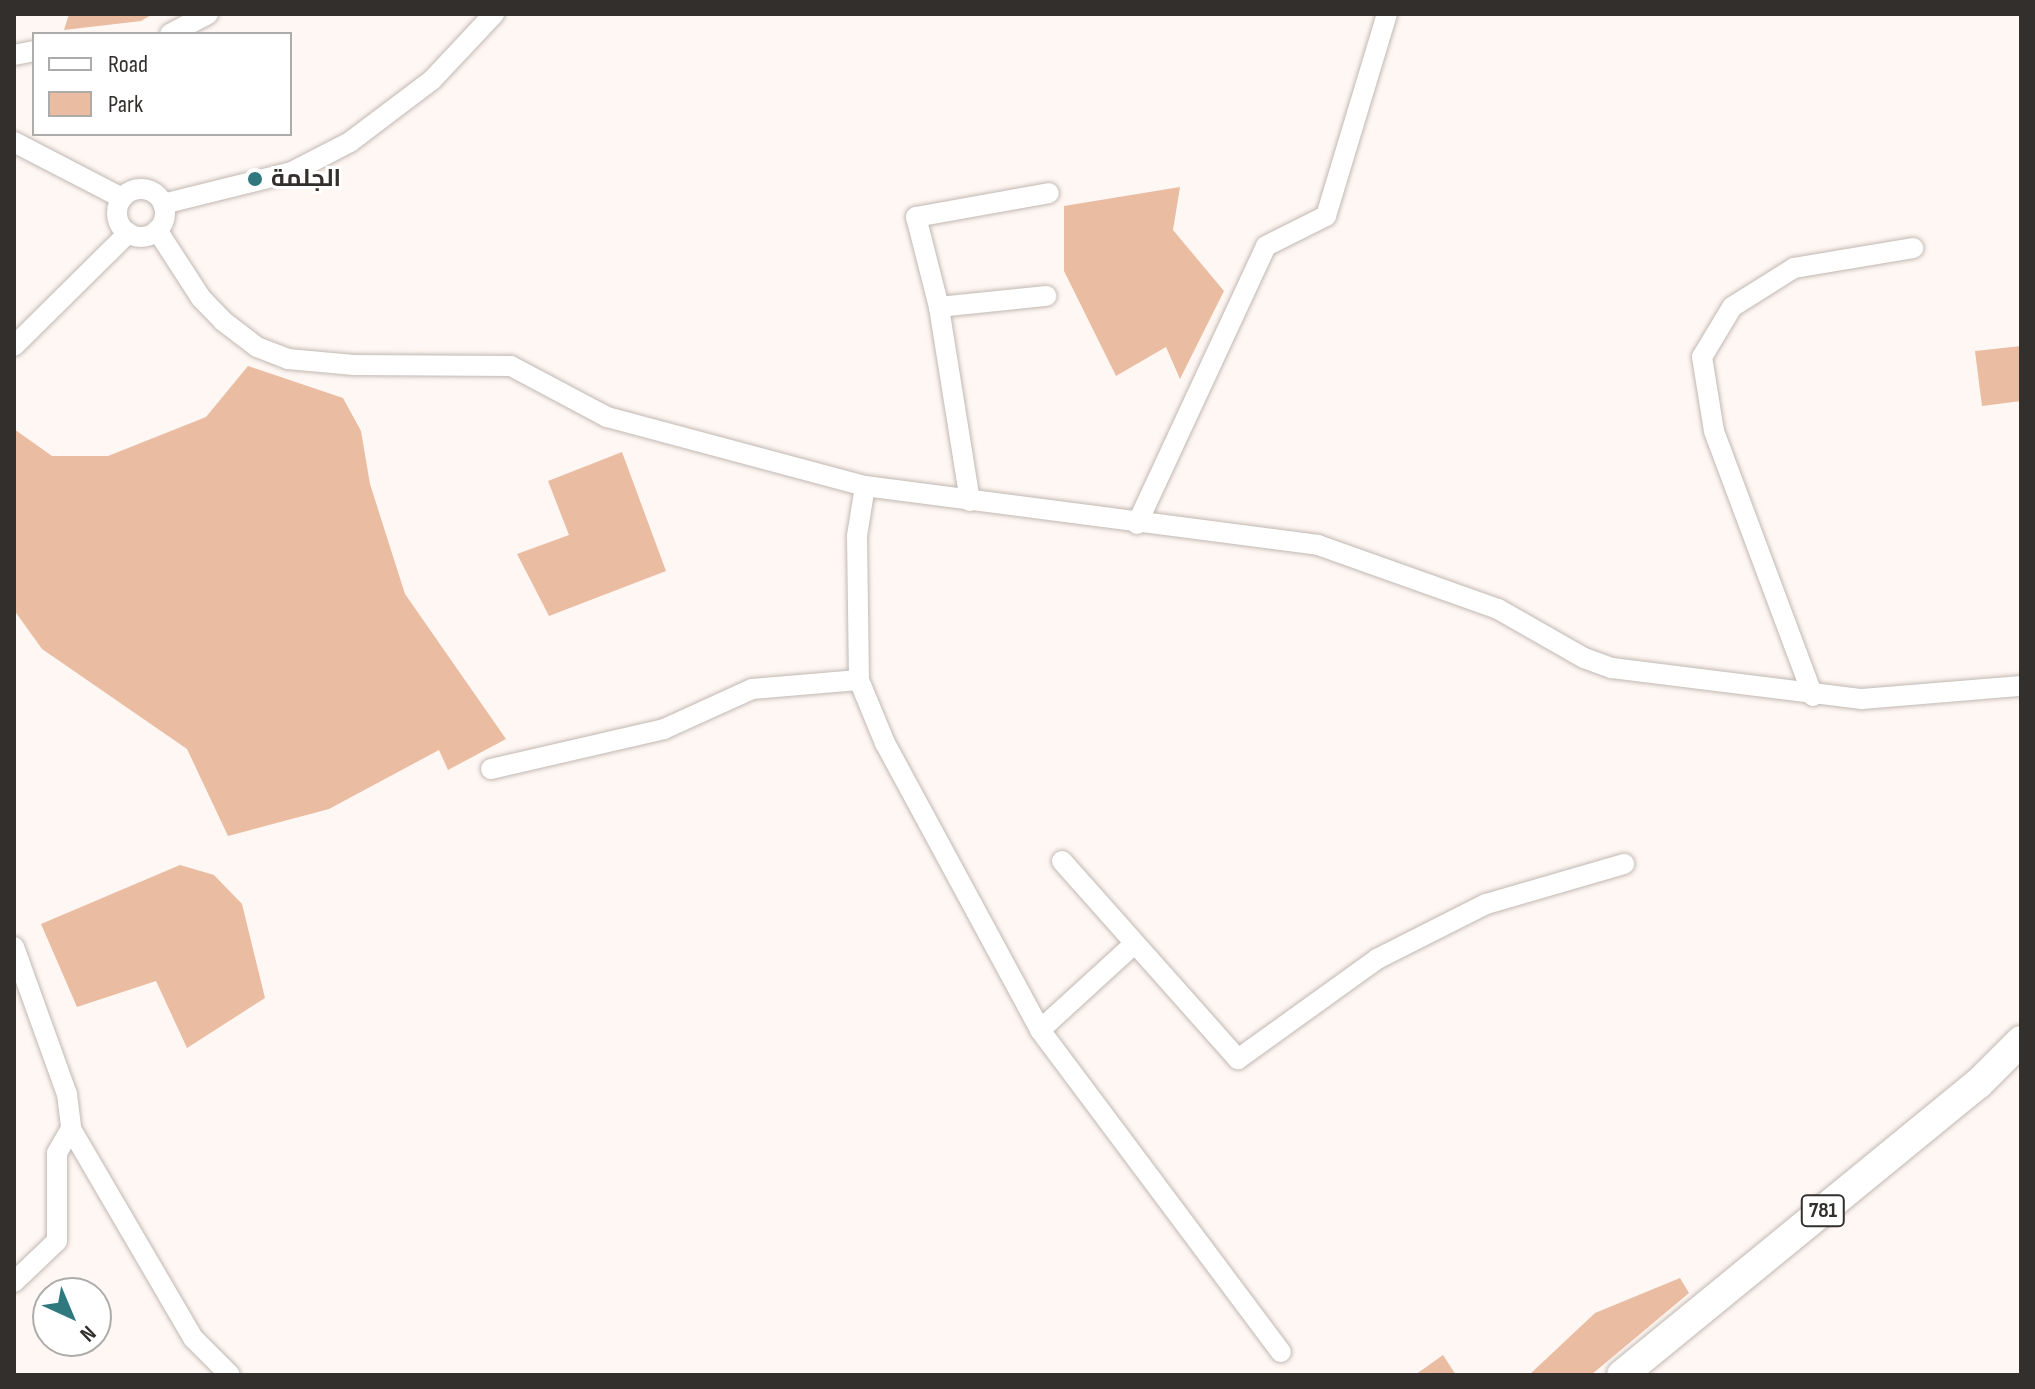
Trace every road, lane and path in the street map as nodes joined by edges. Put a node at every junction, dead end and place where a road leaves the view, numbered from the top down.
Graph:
1 (208, 14) edge
2 (494, 14) edge
3 (1387, 14) edge
4 (174, 32) edge
5 (14, 142) edge
6 (1049, 193) dead end
7 (122, 198) junction
8 (163, 204) junction
9 (157, 230) junction
10 (128, 233) junction
11 (1913, 248) dead end
12 (1046, 296) dead end
13 (939, 307) junction
14 (14, 346) edge
15 (865, 486) junction
16 (970, 501) junction
17 (1137, 524) junction
18 (859, 680) junction
19 (2021, 686) edge
20 (1813, 696) junction
21 (491, 769) dead end
22 (1062, 861) dead end
23 (1624, 864) dead end
24 (1132, 946) junction
25 (14, 947) edge
26 (1040, 1030) junction
27 (2021, 1041) edge
28 (2021, 1067) edge
29 (71, 1129) junction
30 (14, 1282) edge
31 (1281, 1352) dead end
32 (230, 1375) edge
33 (1622, 1375) edge
34 (1650, 1375) edge

1 - 4 street
2 - 8 street
3 - 17 street
5 - 7 street
6 - 13 street
7 - 8 street
7 - 10 street
8 - 9 street
9 - 10 street
9 - 15 street
10 - 14 street
11 - 20 street
12 - 13 street
13 - 16 street
15 - 16 street
15 - 18 street
16 - 17 street
17 - 20 street
18 - 21 street
18 - 26 street
19 - 20 street
22 - 24 street
23 - 24 street
24 - 26 street
25 - 29 street
26 - 31 street
27 - 33 main road, 781
28 - 34 main road, 781
29 - 30 street
29 - 32 street

